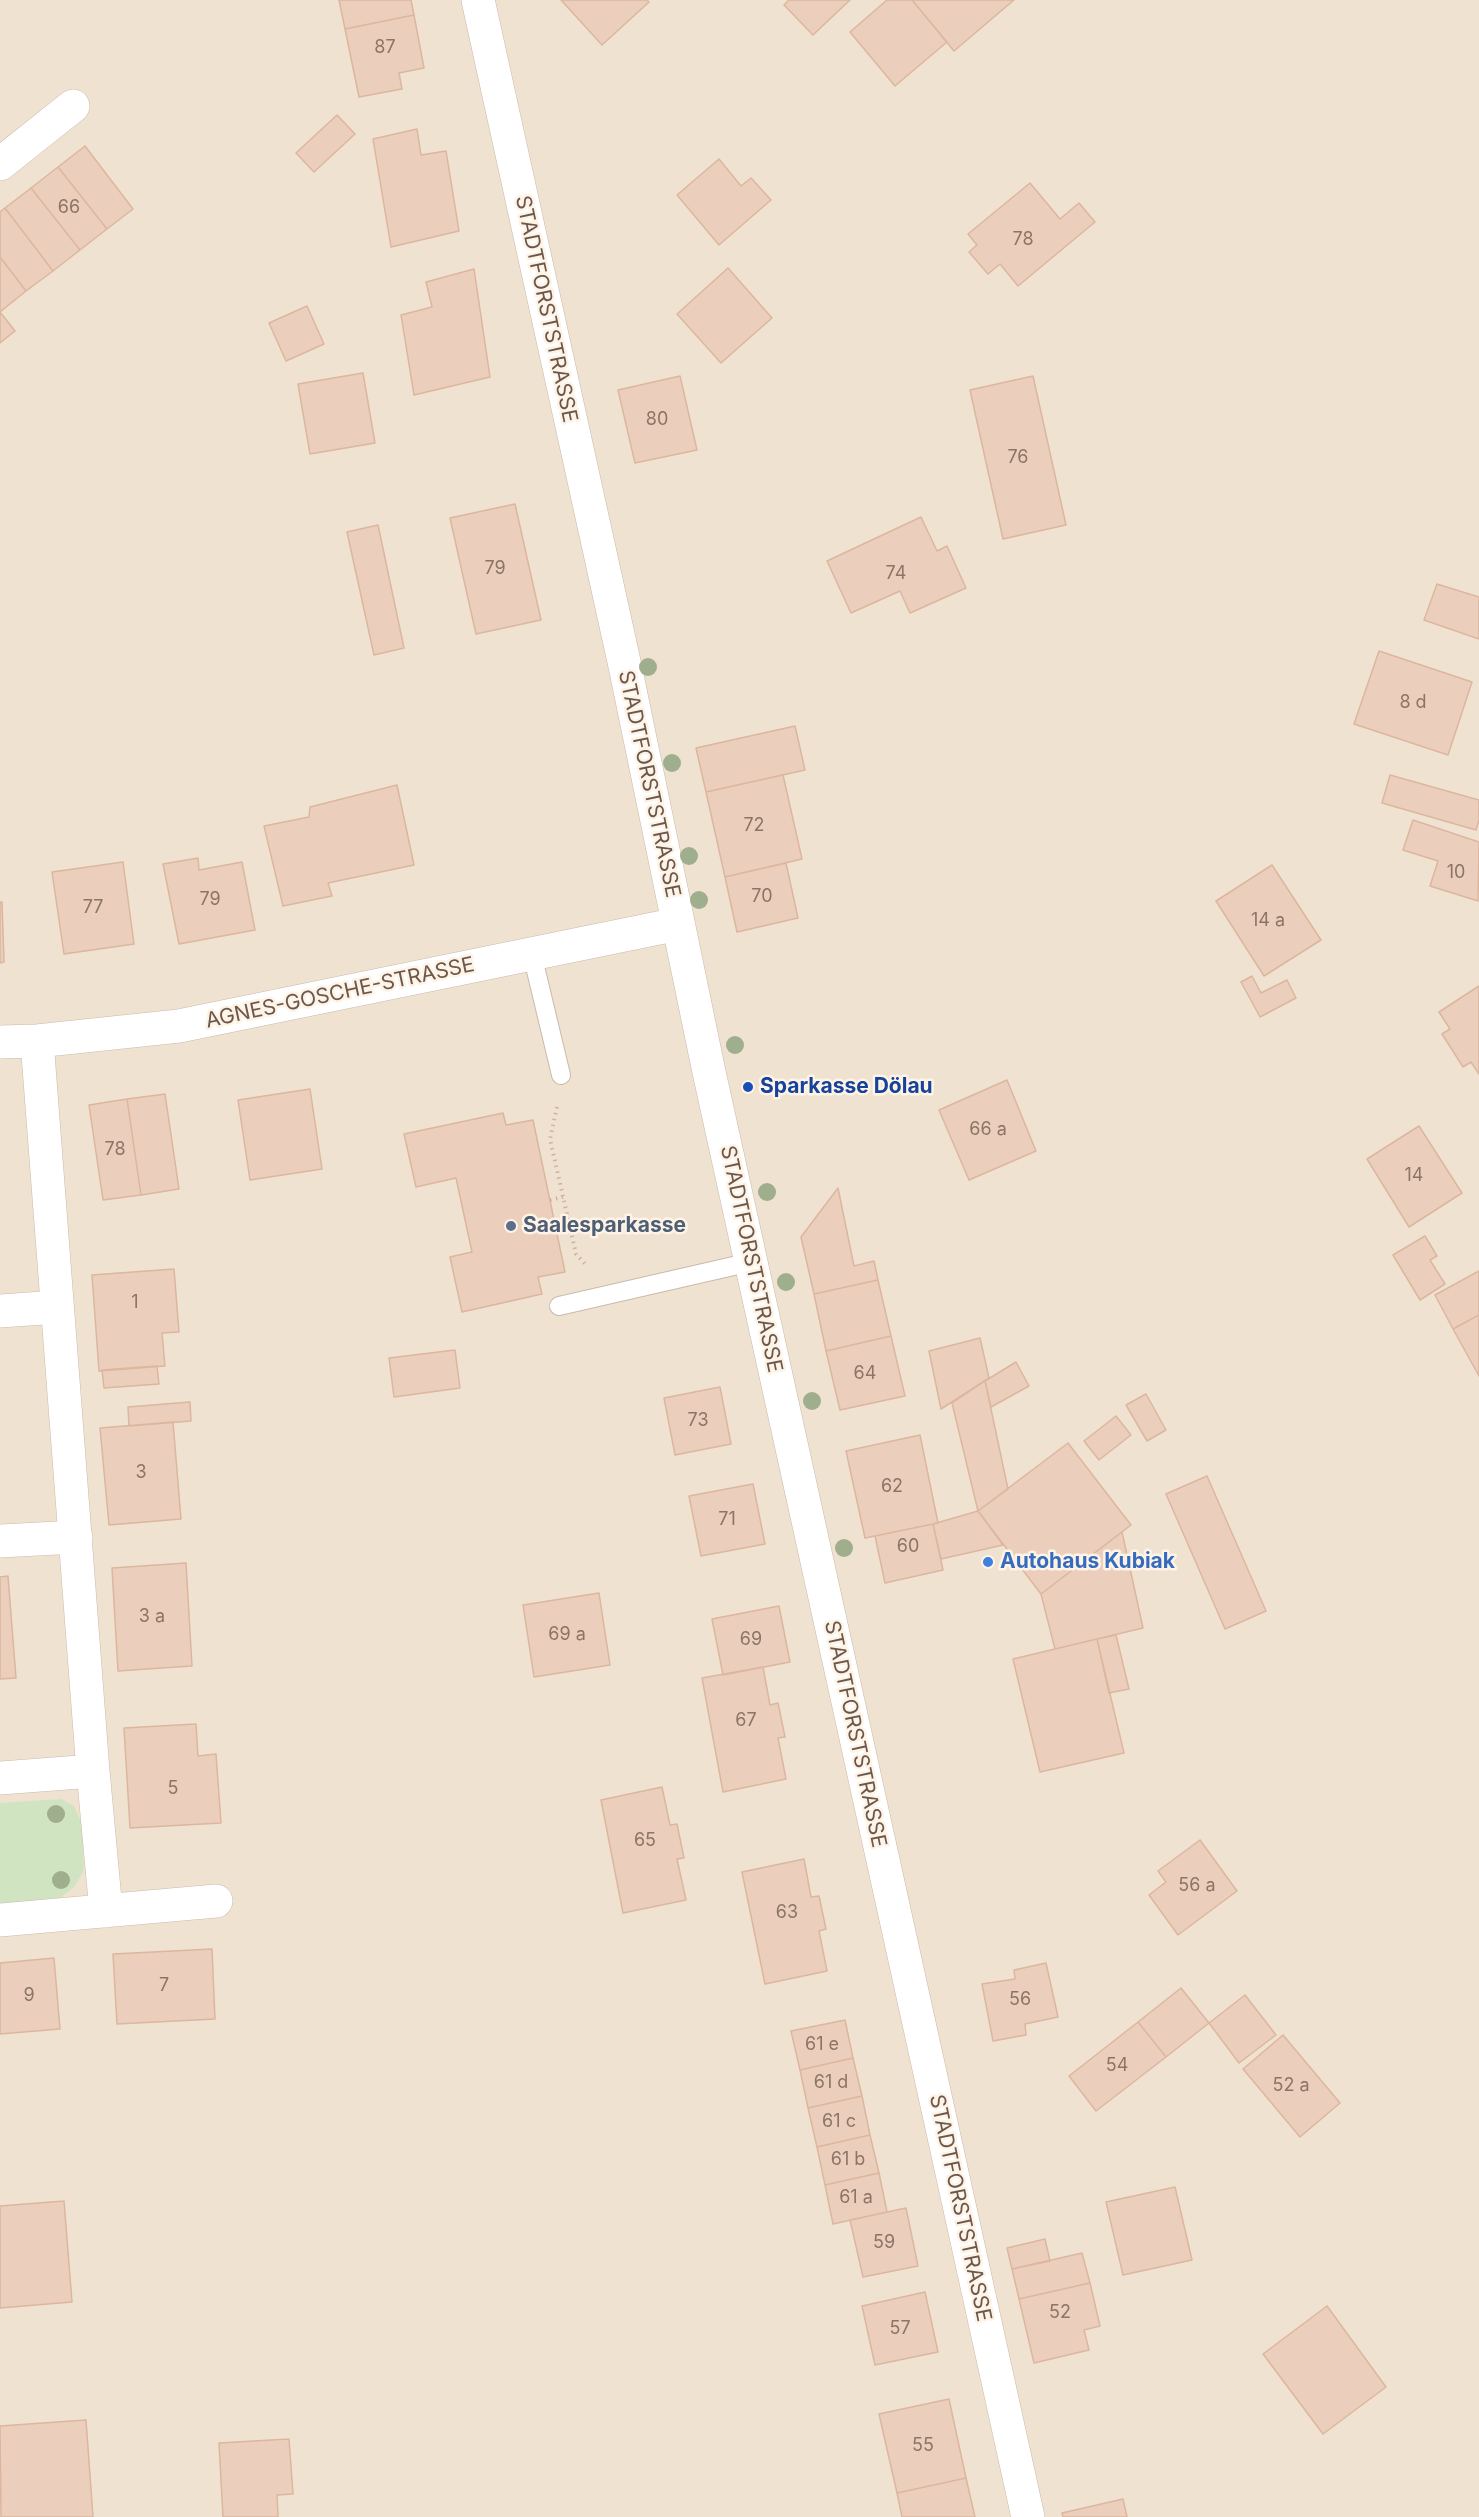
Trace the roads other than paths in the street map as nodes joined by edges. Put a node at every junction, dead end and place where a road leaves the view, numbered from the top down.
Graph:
1 (478, 0) edge
2 (73, 106) dead end
3 (0, 164) edge
4 (678, 924) junction
5 (532, 954) junction
6 (37, 1041) junction
7 (0, 1042) edge
8 (561, 1075) road end
9 (751, 1262) junction
10 (559, 1306) dead end
11 (57, 1307) junction
12 (0, 1311) edge
13 (76, 1537) junction
14 (0, 1541) edge
15 (93, 1771) junction
16 (0, 1778) edge
17 (216, 1901) dead end
18 (106, 1911) junction
19 (0, 1920) edge
20 (1028, 2517) edge

1 - 4 main road, STADTFORSTSTRASSE
2 - 3 main road
4 - 5 main road, AGNES-GOSCHE-STRASSE
4 - 9 main road, STADTFORSTSTRASSE
5 - 6 main road, AGNES-GOSCHE-STRASSE
5 - 8 lane
6 - 7 main road, AGNES-GOSCHE-STRASSE
6 - 11 main road
9 - 10 lane
9 - 20 main road, STADTFORSTSTRASSE
11 - 12 main road
11 - 13 main road
13 - 14 main road
13 - 15 main road
15 - 16 main road
15 - 18 main road
17 - 18 main road
18 - 19 main road

